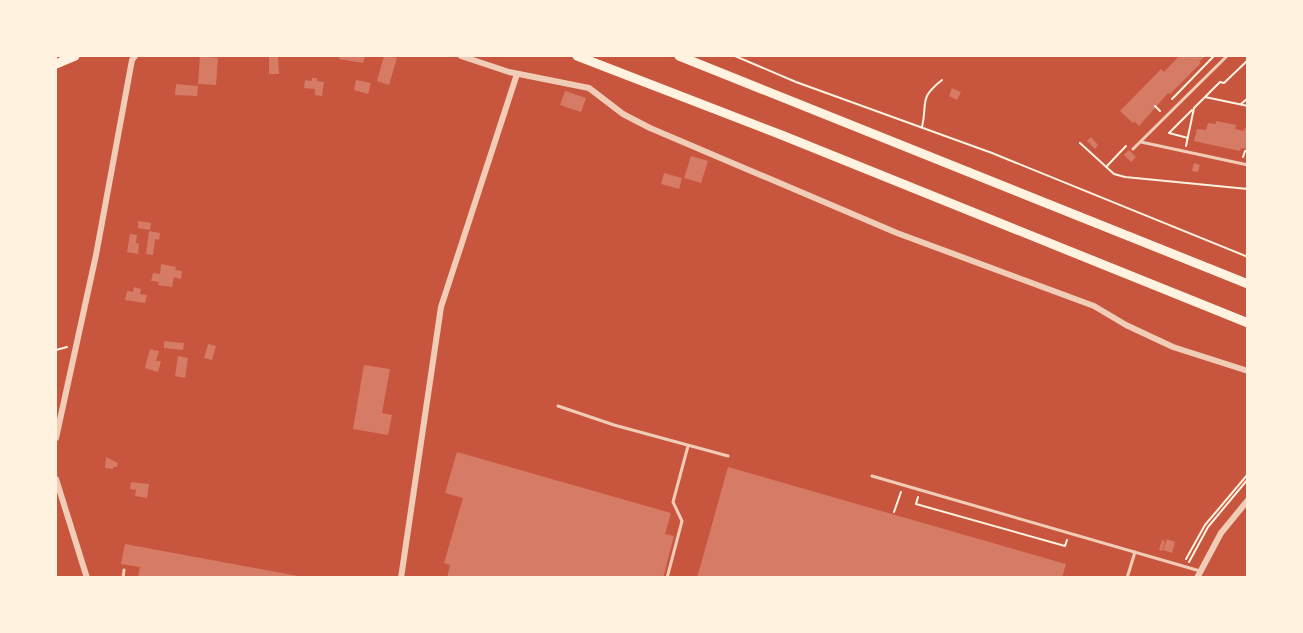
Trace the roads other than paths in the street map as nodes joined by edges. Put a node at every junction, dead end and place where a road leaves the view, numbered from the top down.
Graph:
1 (75, 56) edge
2 (135, 56) edge
3 (462, 56) edge
4 (577, 56) edge
5 (679, 56) edge
6 (1227, 56) edge
7 (56, 64) edge
8 (517, 74) junction
9 (1141, 142) junction
10 (1133, 149) dead end
11 (1248, 165) edge
12 (1248, 284) edge
13 (1248, 323) edge
14 (1248, 371) edge
15 (558, 406) dead end
16 (56, 438) edge
17 (688, 446) junction
18 (728, 456) dead end
19 (872, 476) dead end
20 (56, 479) edge
21 (58, 496) edge
22 (1248, 500) edge
23 (1134, 552) junction
24 (124, 570) dead end
25 (1199, 574) edge
26 (87, 578) edge
27 (123, 578) edge
28 (400, 578) edge
29 (667, 578) edge
30 (1127, 578) edge

1 - 7 main road
2 - 16 street
3 - 8 street
4 - 13 main road
5 - 12 main road
6 - 9 lane
8 - 14 street
8 - 28 street
9 - 10 lane
9 - 11 lane
15 - 17 lane
17 - 18 lane
17 - 29 lane
19 - 23 lane
20 - 21 street
21 - 26 street
22 - 25 street
23 - 25 lane
23 - 30 lane
24 - 27 lane

